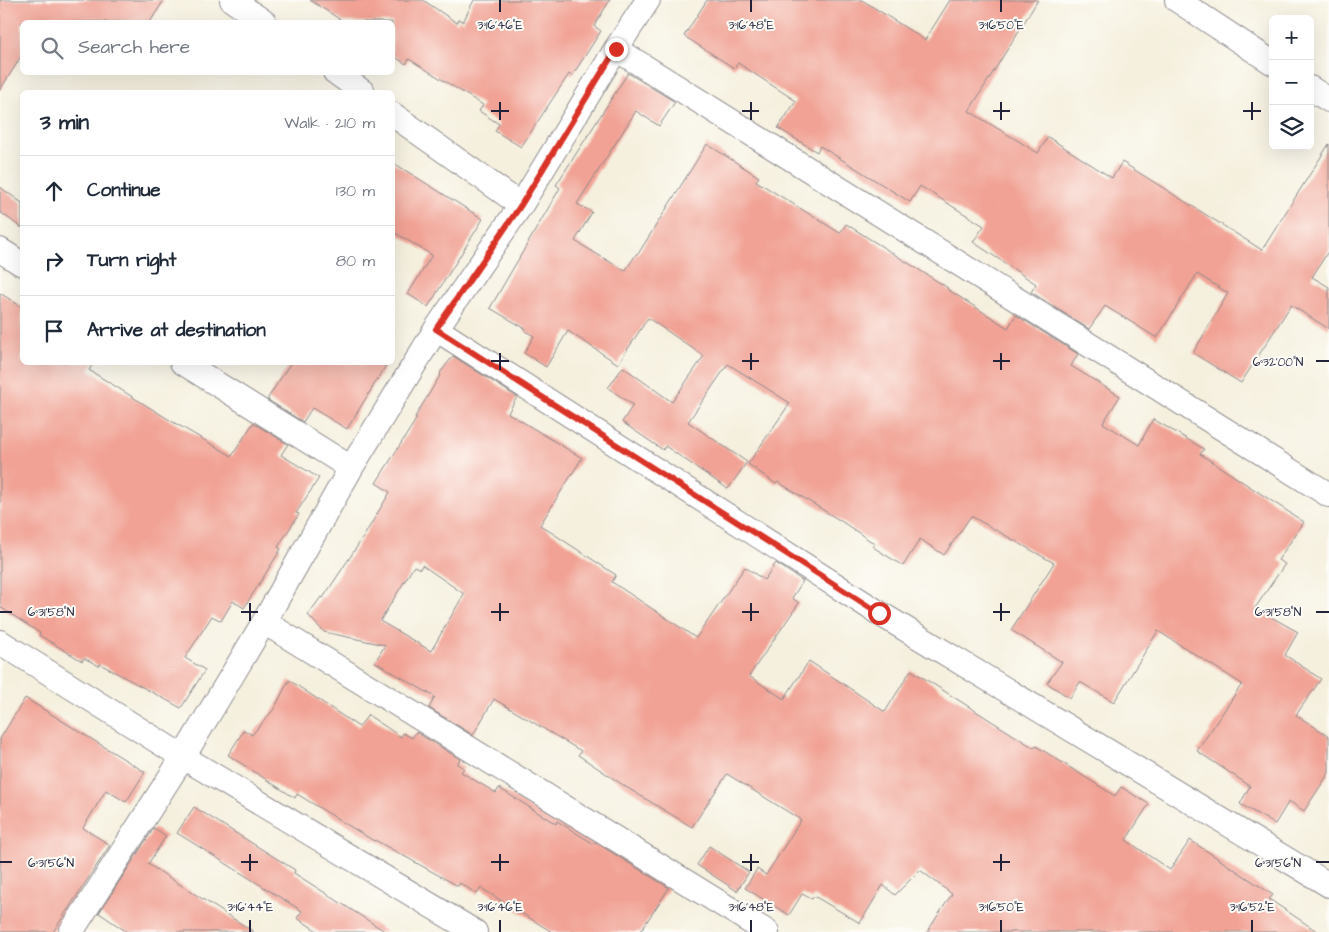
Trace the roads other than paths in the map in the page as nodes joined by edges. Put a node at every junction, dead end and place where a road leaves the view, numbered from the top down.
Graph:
1 (648, 0) edge
2 (1177, 0) edge
3 (239, 2) edge
4 (262, 20) edge
5 (616, 49) junction
6 (1269, 60) edge
7 (338, 75) edge
8 (360, 90) edge
9 (1314, 91) edge
10 (1329, 100) edge
11 (395, 116) edge
12 (521, 205) junction
13 (0, 250) edge
14 (20, 263) edge
15 (436, 329) junction
16 (187, 365) edge
17 (351, 468) junction
18 (1329, 494) edge
19 (264, 622) junction
20 (0, 642) edge
21 (183, 757) junction
22 (1329, 885) edge
23 (465, 929) edge
24 (71, 932) edge
25 (767, 932) edge

1 - 5 street
2 - 6 street
3 - 4 street
5 - 12 street
5 - 18 street
7 - 8 street
9 - 10 street
11 - 12 street
12 - 15 street
13 - 14 street
15 - 17 street
15 - 22 street
16 - 17 street
17 - 19 street
19 - 21 street
19 - 25 street
20 - 21 street
21 - 23 street
21 - 24 street

